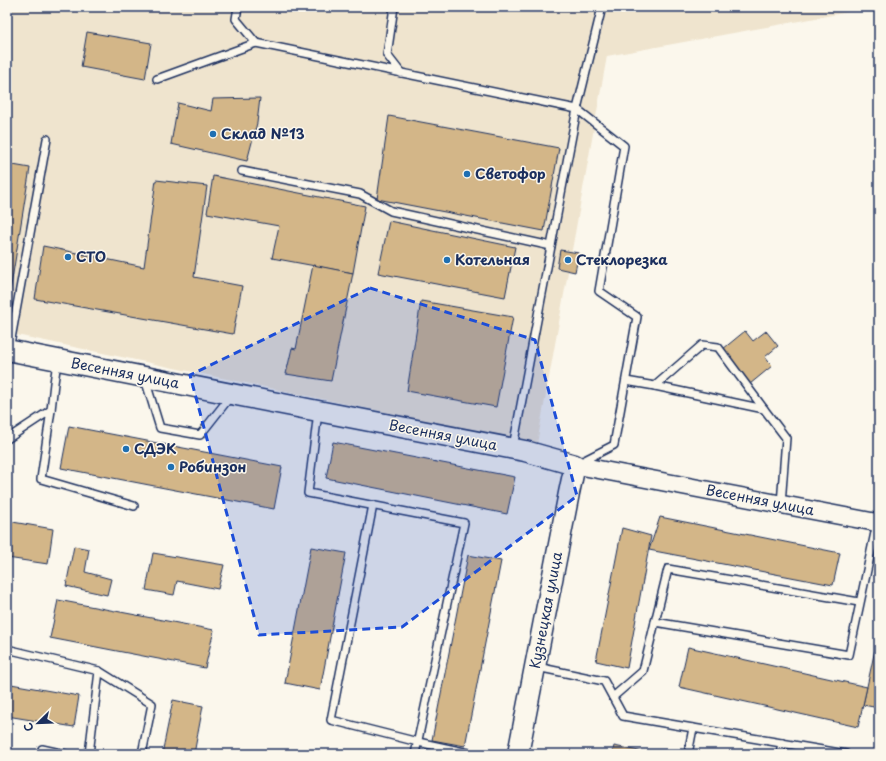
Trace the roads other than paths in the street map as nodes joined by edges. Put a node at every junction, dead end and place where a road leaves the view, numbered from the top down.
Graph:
1 (238, 7) edge
2 (394, 7) edge
3 (602, 7) edge
4 (256, 43) junction
5 (401, 73) junction
6 (157, 79) dead end
7 (577, 109) junction
8 (47, 139) dead end
9 (242, 171) dead end
10 (551, 246) junction
11 (8, 350) edge
12 (58, 359) junction
13 (145, 377) junction
14 (626, 381) junction
15 (655, 386) junction
16 (232, 394) junction
17 (764, 409) junction
18 (51, 410) junction
19 (318, 411) junction
20 (7, 439) edge
21 (513, 449) junction
22 (575, 465) junction
23 (781, 504) junction
24 (134, 506) dead end
25 (373, 506) junction
26 (878, 523) edge
27 (859, 602) junction
28 (655, 622) junction
29 (7, 649) edge
30 (535, 666) junction
31 (99, 671) junction
32 (613, 697) junction
33 (693, 728) junction
34 (418, 742) junction
35 (782, 743) junction
36 (42, 749) dead end
37 (65, 754) edge
38 (89, 754) edge
39 (142, 754) edge
40 (415, 754) edge
41 (473, 754) edge
42 (518, 754) edge
43 (688, 754) edge
44 (780, 754) edge
45 (846, 754) edge

1 - 4 lane
2 - 5 lane
3 - 7 lane
4 - 5 lane
4 - 6 lane
5 - 7 lane
7 - 10 lane
7 - 14 lane
8 - 11 lane
9 - 10 lane
10 - 21 lane
11 - 12 main road, Весенняя улица
12 - 13 main road, Весенняя улица
12 - 18 lane
13 - 16 main road, Весенняя улица
13 - 16 lane
14 - 15 lane
14 - 22 lane
15 - 17 lane
15 - 17 lane
16 - 19 main road, Весенняя улица
17 - 23 lane
18 - 20 lane
18 - 24 lane
19 - 21 main road, Весенняя улица
19 - 25 lane
21 - 22 main road, Весенняя улица
22 - 23 street, Весенняя улица
22 - 30 main road, Кузнецкая улица
23 - 26 street, Весенняя улица
25 - 34 lane
25 - 34 lane
26 - 27 lane
27 - 28 lane
27 - 28 lane
28 - 32 lane
29 - 31 lane
30 - 32 lane
30 - 42 main road, Кузнецкая улица
31 - 38 lane
31 - 39 lane
32 - 33 lane
33 - 35 lane
33 - 43 lane
34 - 40 lane
34 - 41 lane
35 - 44 lane
35 - 45 lane
36 - 37 lane

